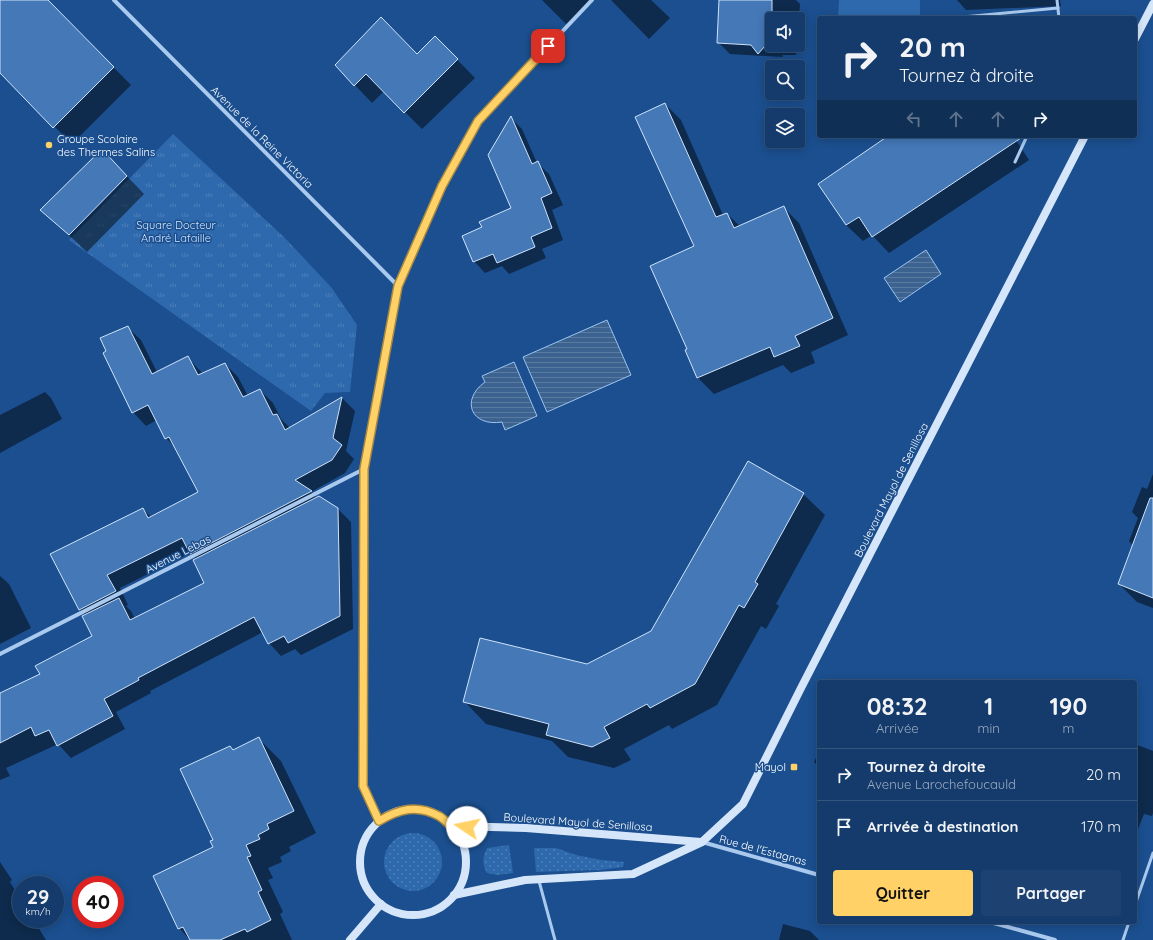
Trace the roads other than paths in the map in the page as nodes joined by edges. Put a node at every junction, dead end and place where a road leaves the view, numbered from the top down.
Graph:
1 (114, 0) edge
2 (592, 0) edge
3 (1057, 0) edge
4 (1153, 4) edge
5 (1058, 8) junction
6 (974, 16) edge
7 (1059, 16) edge
8 (1137, 35) edge
9 (1026, 138) edge
10 (1084, 138) edge
11 (1015, 162) dead end
12 (398, 286) junction
13 (364, 469) junction
14 (0, 654) edge
15 (379, 821) junction
16 (452, 826) junction
17 (702, 842) junction
18 (1153, 853) edge
19 (817, 874) edge
20 (539, 879) junction
21 (454, 895) junction
22 (1137, 899) edge
23 (381, 904) junction
24 (997, 924) edge
25 (1128, 924) edge
26 (350, 940) edge
27 (555, 940) edge
28 (1055, 940) edge
29 (1123, 940) edge

1 - 12 street, Avenue de la Reine Victoria
2 - 12 street
3 - 5 lane
4 - 8 street
5 - 6 lane
5 - 7 lane
9 - 11 lane
10 - 17 street, Boulevard Mayol de Senillosa
12 - 13 street
13 - 14 street, Avenue Lebas
13 - 15 street
15 - 16 street
15 - 23 street
16 - 17 street, Boulevard Mayol de Senillosa
16 - 21 street
17 - 19 street, Rue de l'Estagnas
17 - 20 street, Boulevard Mayol de Senillosa
18 - 22 lane
20 - 21 street, Boulevard Mayol de Senillosa
20 - 27 lane
21 - 23 street
23 - 26 street
24 - 28 street
25 - 29 lane

